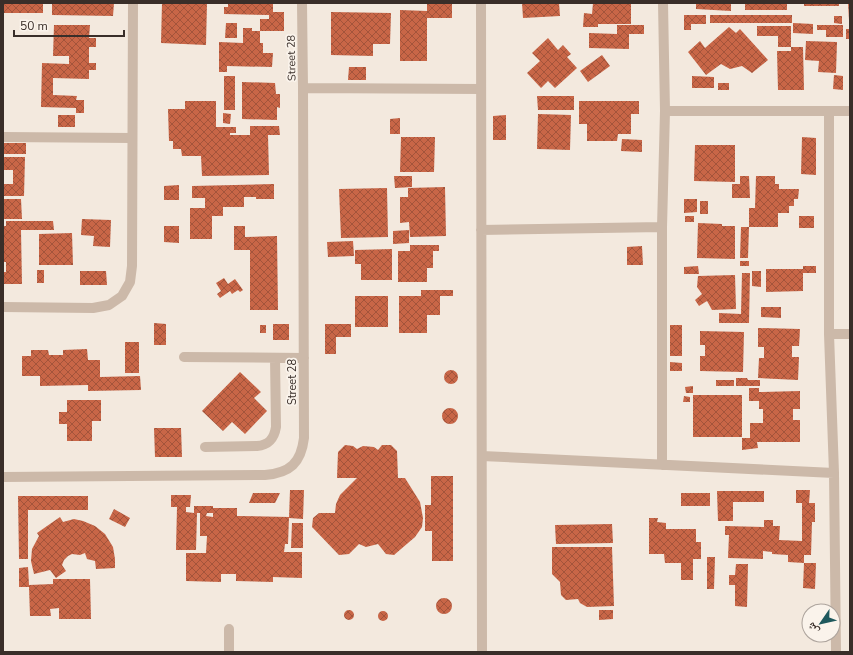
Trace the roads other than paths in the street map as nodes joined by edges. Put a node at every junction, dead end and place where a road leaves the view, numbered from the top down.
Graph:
1 (133, 3) edge
2 (302, 3) edge
3 (481, 3) edge
4 (663, 3) edge
5 (303, 88) junction
6 (481, 89) junction
7 (665, 111) junction
8 (829, 111) junction
9 (850, 111) edge
10 (3, 137) edge
11 (132, 138) junction
12 (662, 227) junction
13 (481, 230) junction
14 (3, 306) edge
15 (829, 334) junction
16 (850, 334) edge
17 (184, 357) dead end
18 (275, 358) junction
19 (304, 358) junction
20 (205, 446) dead end
21 (482, 456) junction
22 (662, 465) junction
23 (834, 473) junction
24 (3, 477) edge
25 (229, 629) dead end
26 (229, 652) edge
27 (482, 652) edge
28 (836, 652) edge

1 - 11 street
2 - 5 street, Street 28
3 - 6 street
4 - 7 street
5 - 6 street
5 - 19 street, Street 28
6 - 13 street
7 - 8 street
7 - 12 street
8 - 9 street
8 - 15 street
10 - 11 street
11 - 14 street
12 - 13 street
12 - 22 street
13 - 21 street
15 - 16 street
15 - 23 street
17 - 18 street
18 - 19 street
18 - 20 street
19 - 24 street, Street 28
21 - 22 street
21 - 27 street
22 - 23 street
23 - 28 street
25 - 26 street

